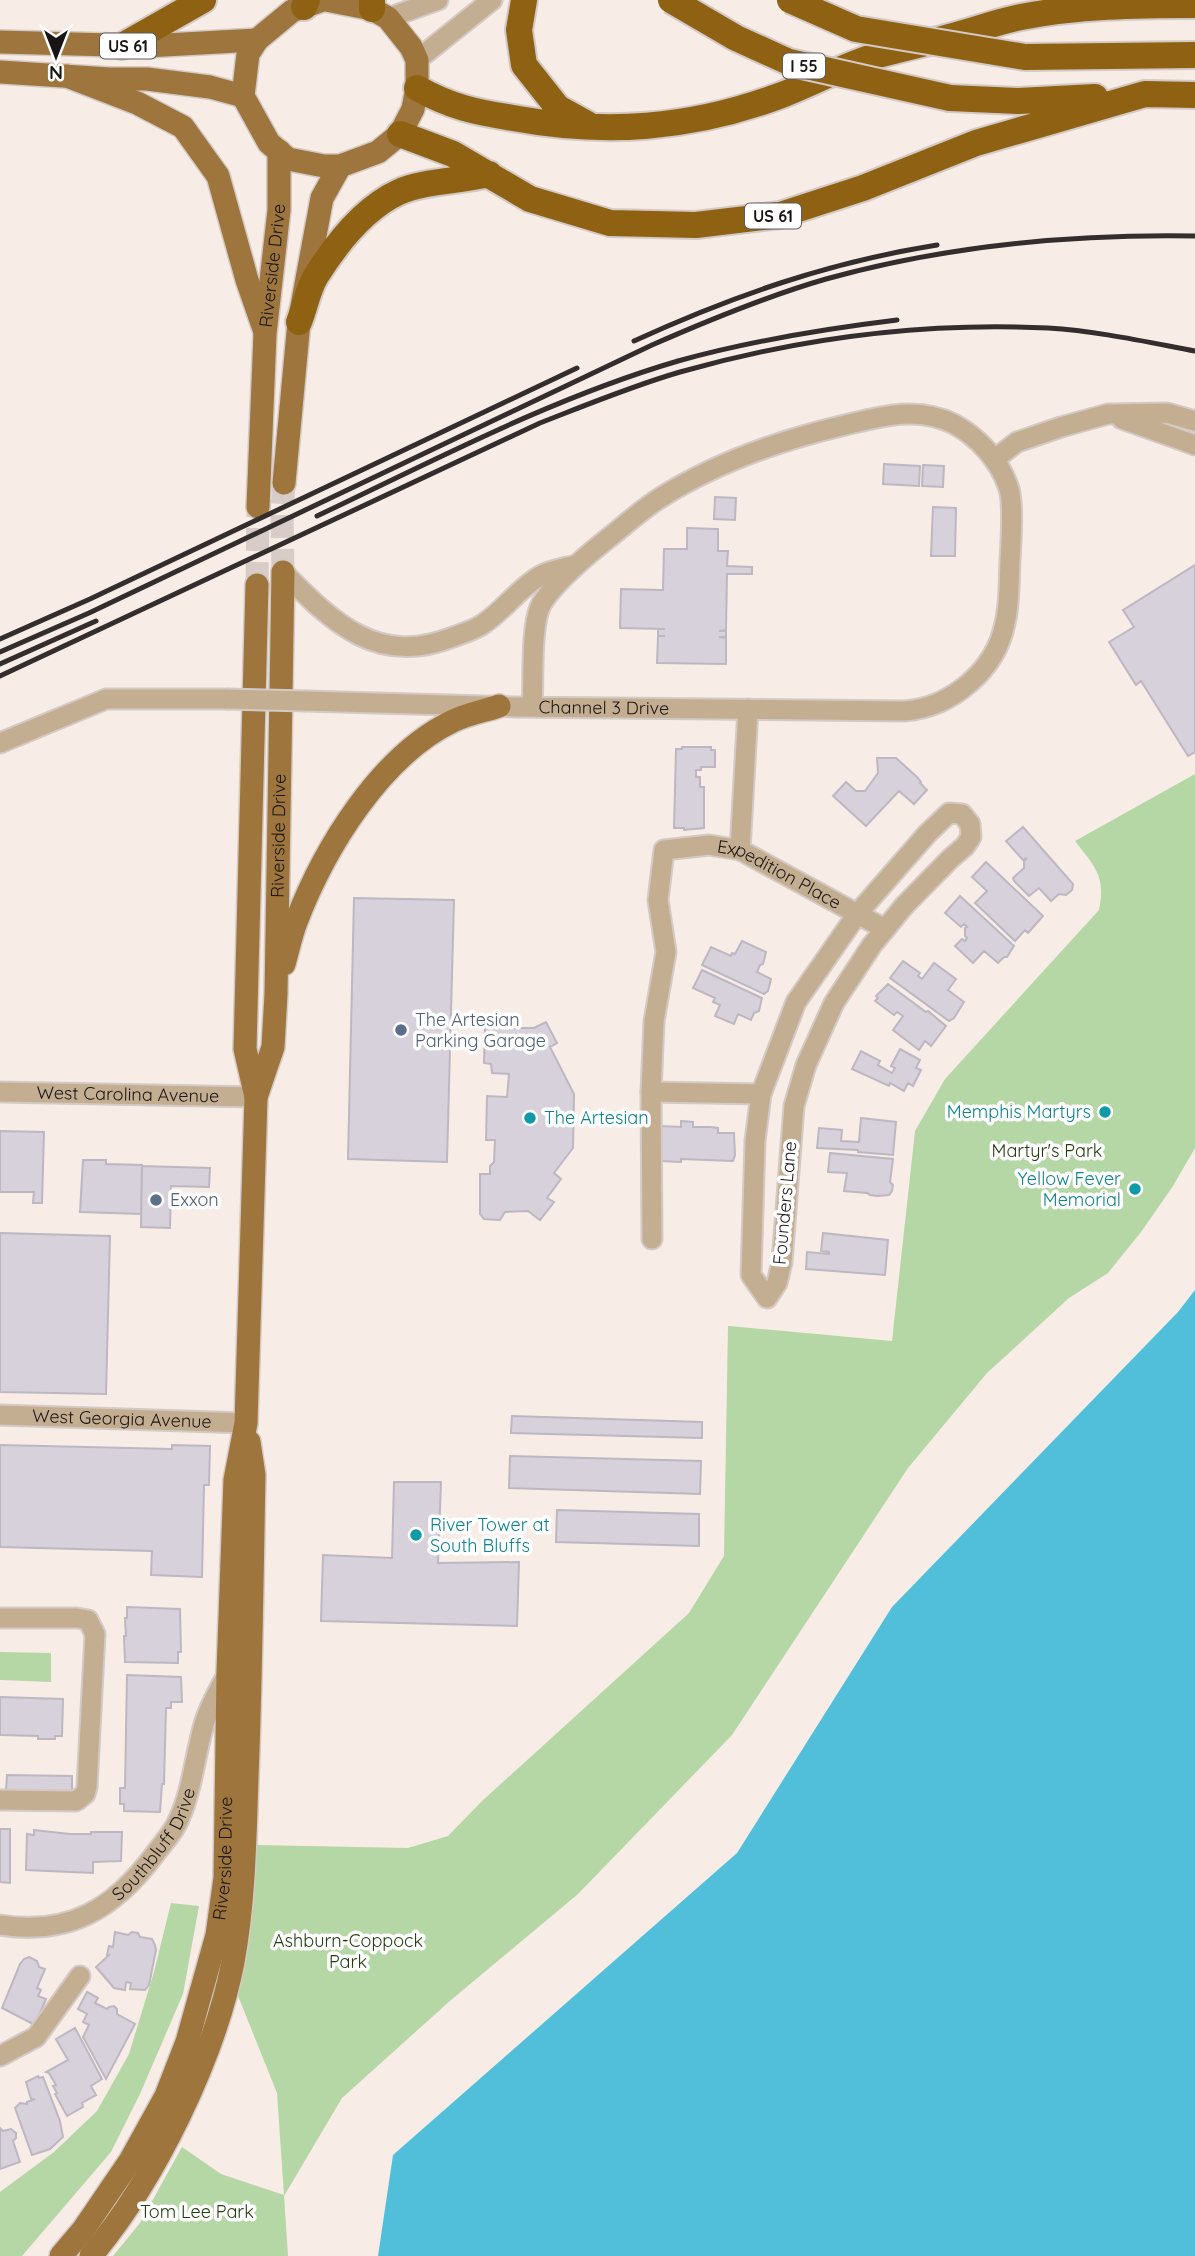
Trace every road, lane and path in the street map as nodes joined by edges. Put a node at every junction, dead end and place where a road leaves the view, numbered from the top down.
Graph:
1 (203, 0) edge
2 (438, 0) edge
3 (492, 0) edge
4 (524, 0) edge
5 (671, 0) edge
6 (790, 0) edge
7 (315, 2) edge
8 (1195, 5) edge
9 (378, 9) edge
10 (257, 40) junction
11 (0, 42) edge
12 (122, 46) junction
13 (1195, 55) edge
14 (417, 60) junction
15 (0, 72) edge
16 (67, 76) junction
17 (417, 88) junction
18 (1145, 94) junction
19 (1195, 95) edge
20 (243, 96) junction
21 (594, 128) junction
22 (400, 134) junction
23 (279, 151) junction
24 (340, 166) junction
25 (489, 174) junction
26 (299, 322) junction
27 (265, 334) junction
28 (1108, 414) junction
29 (1195, 421) edge
30 (1195, 445) edge
31 (995, 458) junction
32 (284, 483) tunnel mouth
33 (258, 507) tunnel mouth
34 (577, 564) junction
35 (283, 572) joint
36 (257, 585) tunnel mouth
37 (499, 706) junction
38 (532, 707) junction
39 (748, 709) junction
40 (0, 743) edge
41 (740, 850) junction
42 (858, 914) junction
43 (885, 929) junction
44 (276, 993) junction
45 (0, 1092) edge
46 (650, 1093) junction
47 (761, 1094) junction
48 (256, 1097) junction
49 (652, 1239) dead end
50 (0, 1415) edge
51 (246, 1423) junction
52 (0, 1618) edge
53 (228, 1672) junction
54 (0, 1800) edge
55 (0, 1925) edge
56 (80, 1976) dead end
57 (0, 2056) edge
58 (61, 2256) edge
59 (91, 2256) edge

1 - 12 highway
2 - 9 street
3 - 14 street
4 - 21 highway
5 - 18 highway, I 55, bridge
6 - 13 highway, bridge
7 - 9 main road
7 - 10 main road
8 - 21 highway
9 - 14 main road
10 - 12 main road, US 61
10 - 20 main road
11 - 12 main road, US 61
14 - 17 main road
15 - 16 main road, US 61
16 - 20 main road, US 61
16 - 27 main road
17 - 21 highway
17 - 22 main road
18 - 19 highway, I 55
18 - 25 highway, US 61
20 - 23 main road
22 - 24 main road
22 - 25 highway, US 61
23 - 24 main road
23 - 27 main road, Riverside Drive
24 - 26 main road, Riverside Drive
25 - 26 highway
26 - 32 main road, Riverside Drive
27 - 33 main road, Riverside Drive
28 - 29 street
28 - 30 street
28 - 31 street
31 - 34 street, Channel 3 Drive
31 - 39 street, Channel 3 Drive
34 - 35 street
34 - 38 street
35 - 44 main road, Riverside Drive
36 - 48 main road, Riverside Drive
37 - 38 street, Channel 3 Drive
37 - 40 street, Channel 3 Drive, bridge
37 - 44 main road
38 - 39 street, Channel 3 Drive
39 - 41 street
41 - 42 street, Expedition Place
41 - 46 street, Expedition Place
42 - 43 street, Expedition Place
42 - 43 street, Founders Lane
42 - 47 street, Founders Lane
43 - 47 street, Founders Lane
44 - 48 main road, Riverside Drive
45 - 48 street, West Carolina Avenue
46 - 47 street
46 - 49 street
48 - 51 main road, Riverside Drive
50 - 51 street, West Georgia Avenue
51 - 53 main road, Riverside Drive
51 - 59 main road, Riverside Drive
52 - 54 street
53 - 55 street, Southbluff Drive
53 - 58 main road, Riverside Drive
56 - 57 street

